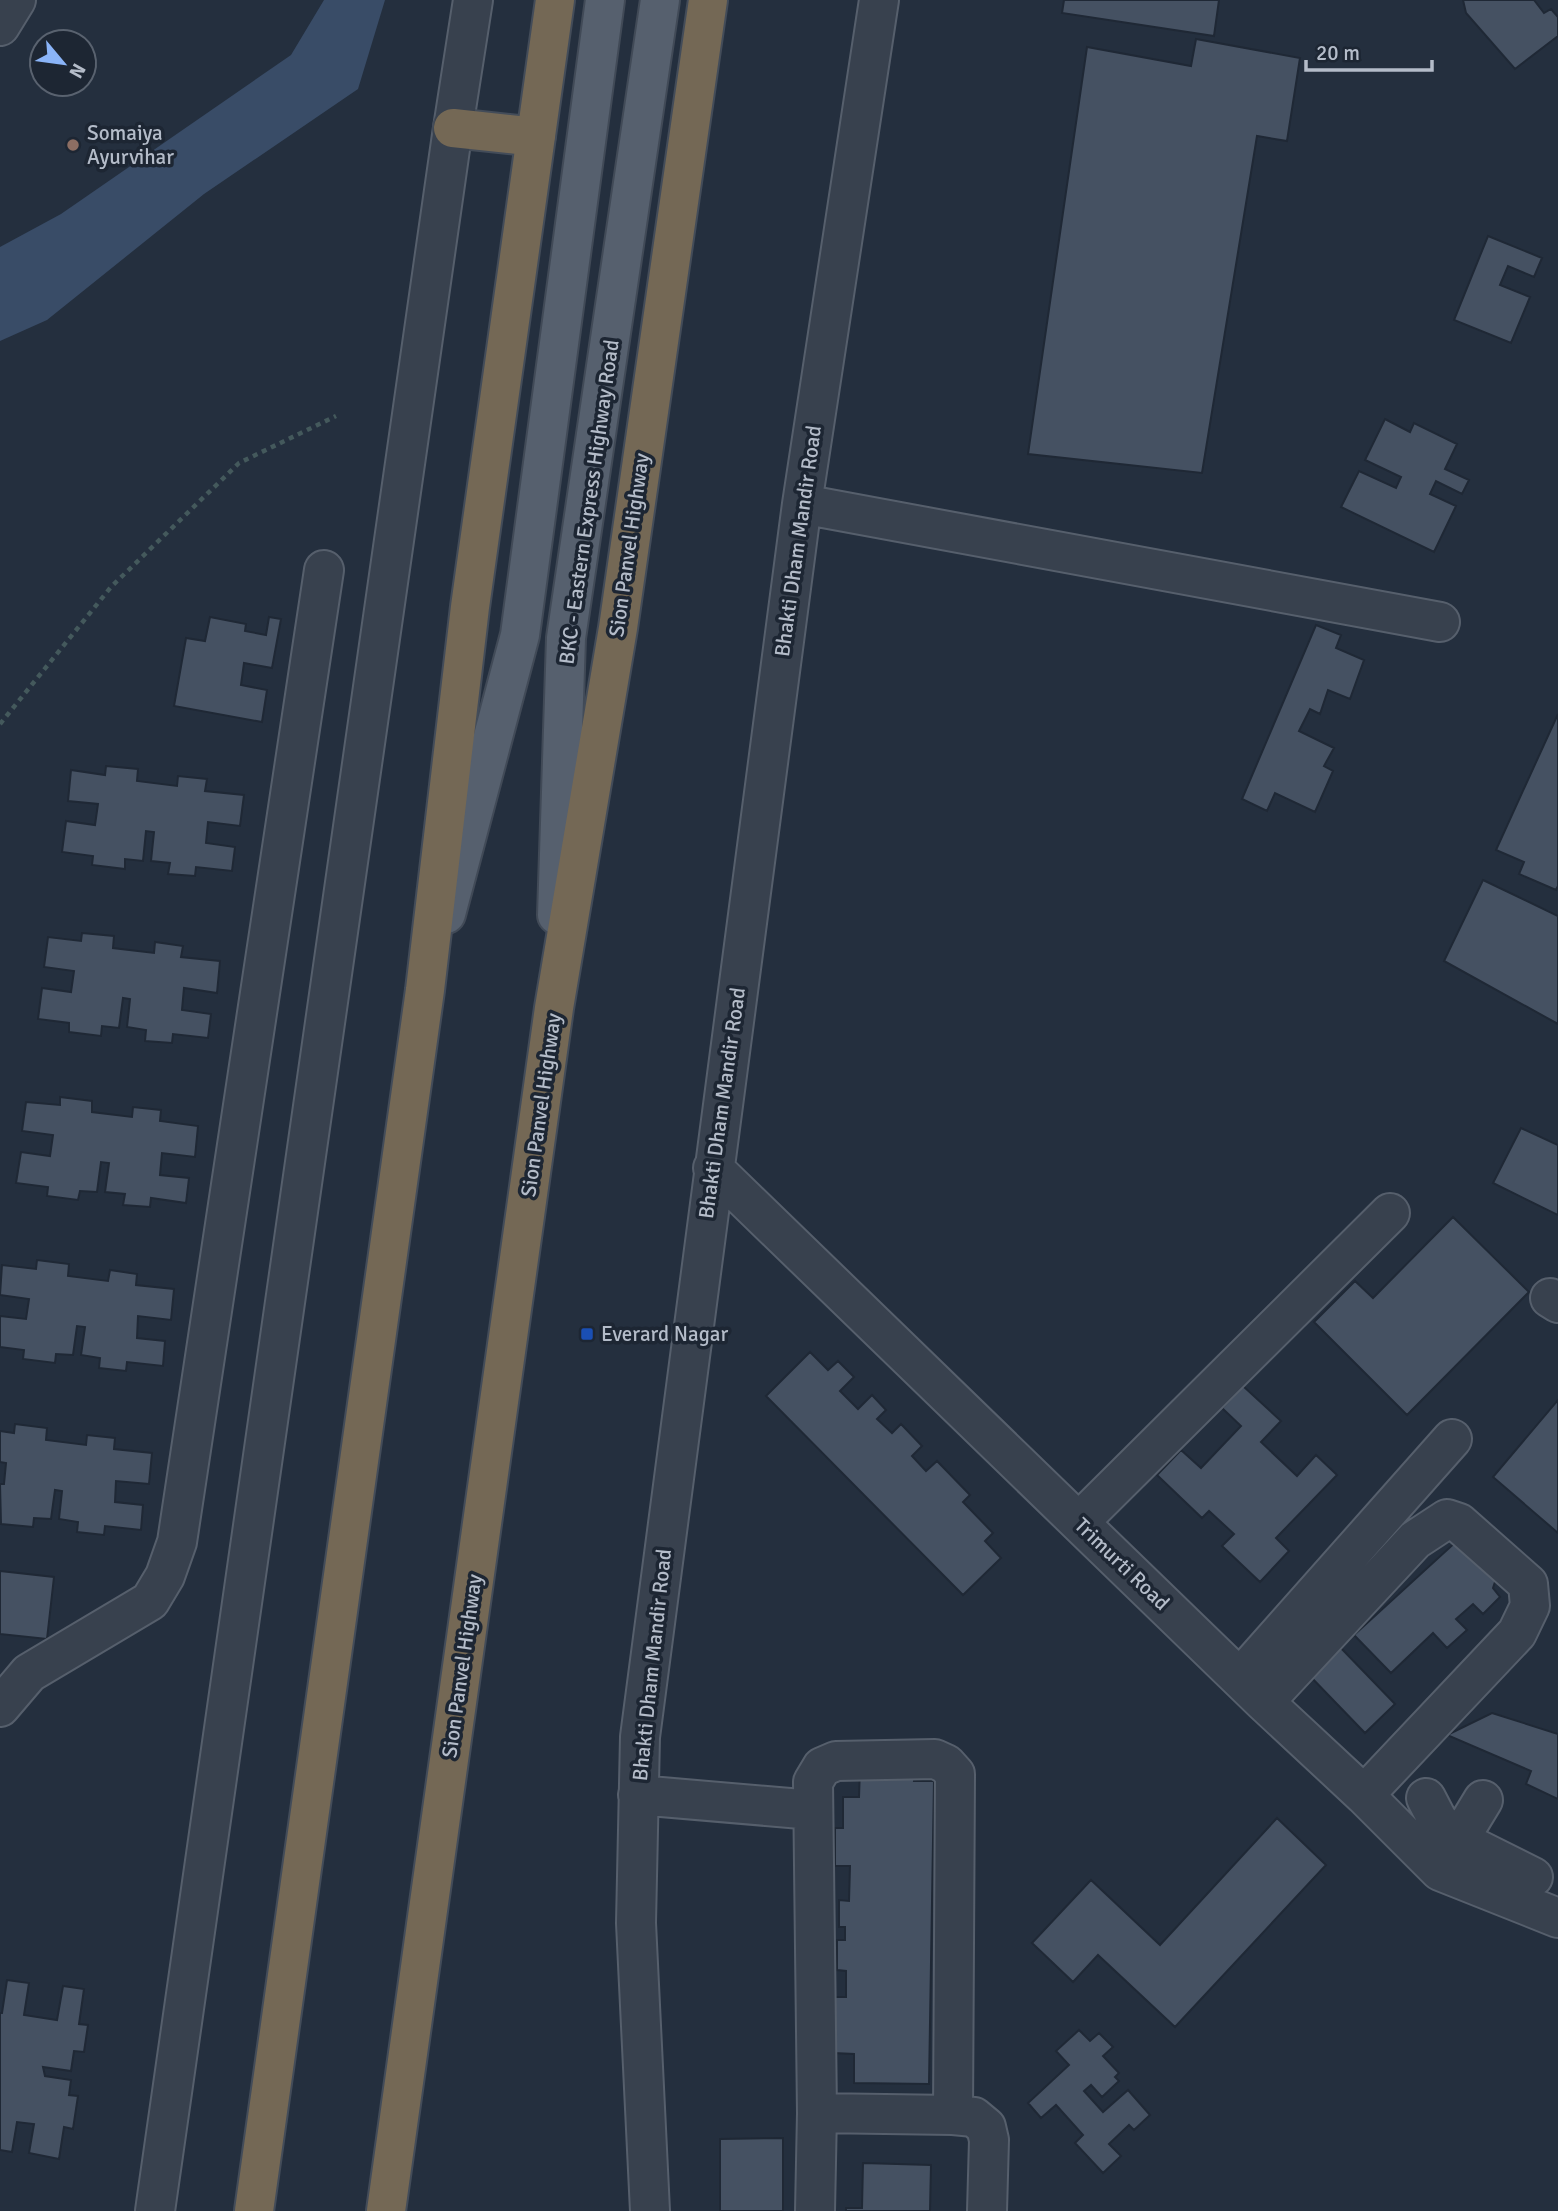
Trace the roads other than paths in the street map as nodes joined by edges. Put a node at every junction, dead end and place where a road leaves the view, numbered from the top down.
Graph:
1 (16, 0) edge
2 (473, 0) edge
3 (555, 0) edge
4 (660, 0) edge
5 (708, 0) edge
6 (878, 0) edge
7 (603, 16) edge
8 (0, 26) edge
9 (453, 128) junction
10 (536, 137) junction
11 (802, 504) junction
12 (324, 570) dead end
13 (1440, 622) dead end
14 (425, 990) junction
15 (554, 1008) junction
16 (713, 1168) junction
17 (1390, 1213) dead end
18 (1452, 1439) dead end
19 (1079, 1522) junction
20 (1252, 1690) junction
21 (0, 1707) edge
22 (638, 1795) junction
23 (1364, 1795) junction
24 (1426, 1798) dead end
25 (1483, 1800) dead end
26 (813, 1810) junction
27 (1449, 1856) junction
28 (1533, 1878) dead end
29 (1558, 1918) edge
30 (817, 2113) junction
31 (953, 2115) junction
32 (155, 2211) edge
33 (254, 2211) edge
34 (386, 2211) edge
35 (650, 2211) edge
36 (815, 2211) edge
37 (987, 2211) edge

1 - 8 street
2 - 9 street
3 - 10 highway
4 - 15 main road, BKC - Eastern Express Highway Road
5 - 15 highway, Sion Panvel Highway
6 - 11 street, Bhakti Dham Mandir Road
7 - 14 main road
9 - 10 highway
9 - 32 street
10 - 14 highway
11 - 13 street
11 - 16 street, Bhakti Dham Mandir Road
12 - 21 street
14 - 33 highway
15 - 34 highway, Sion Panvel Highway
16 - 19 street, Trimurti Road
16 - 22 street, Bhakti Dham Mandir Road
17 - 19 street
18 - 20 street
19 - 20 street, Trimurti Road
20 - 23 street, Trimurti Road
20 - 23 street
22 - 26 street
22 - 35 street, Bhakti Dham Mandir Road
23 - 27 street, Trimurti Road
24 - 27 street
25 - 27 street
26 - 30 street
26 - 31 street
27 - 28 street
27 - 29 street, Trimurti Road
30 - 31 street
30 - 36 street
31 - 37 street

